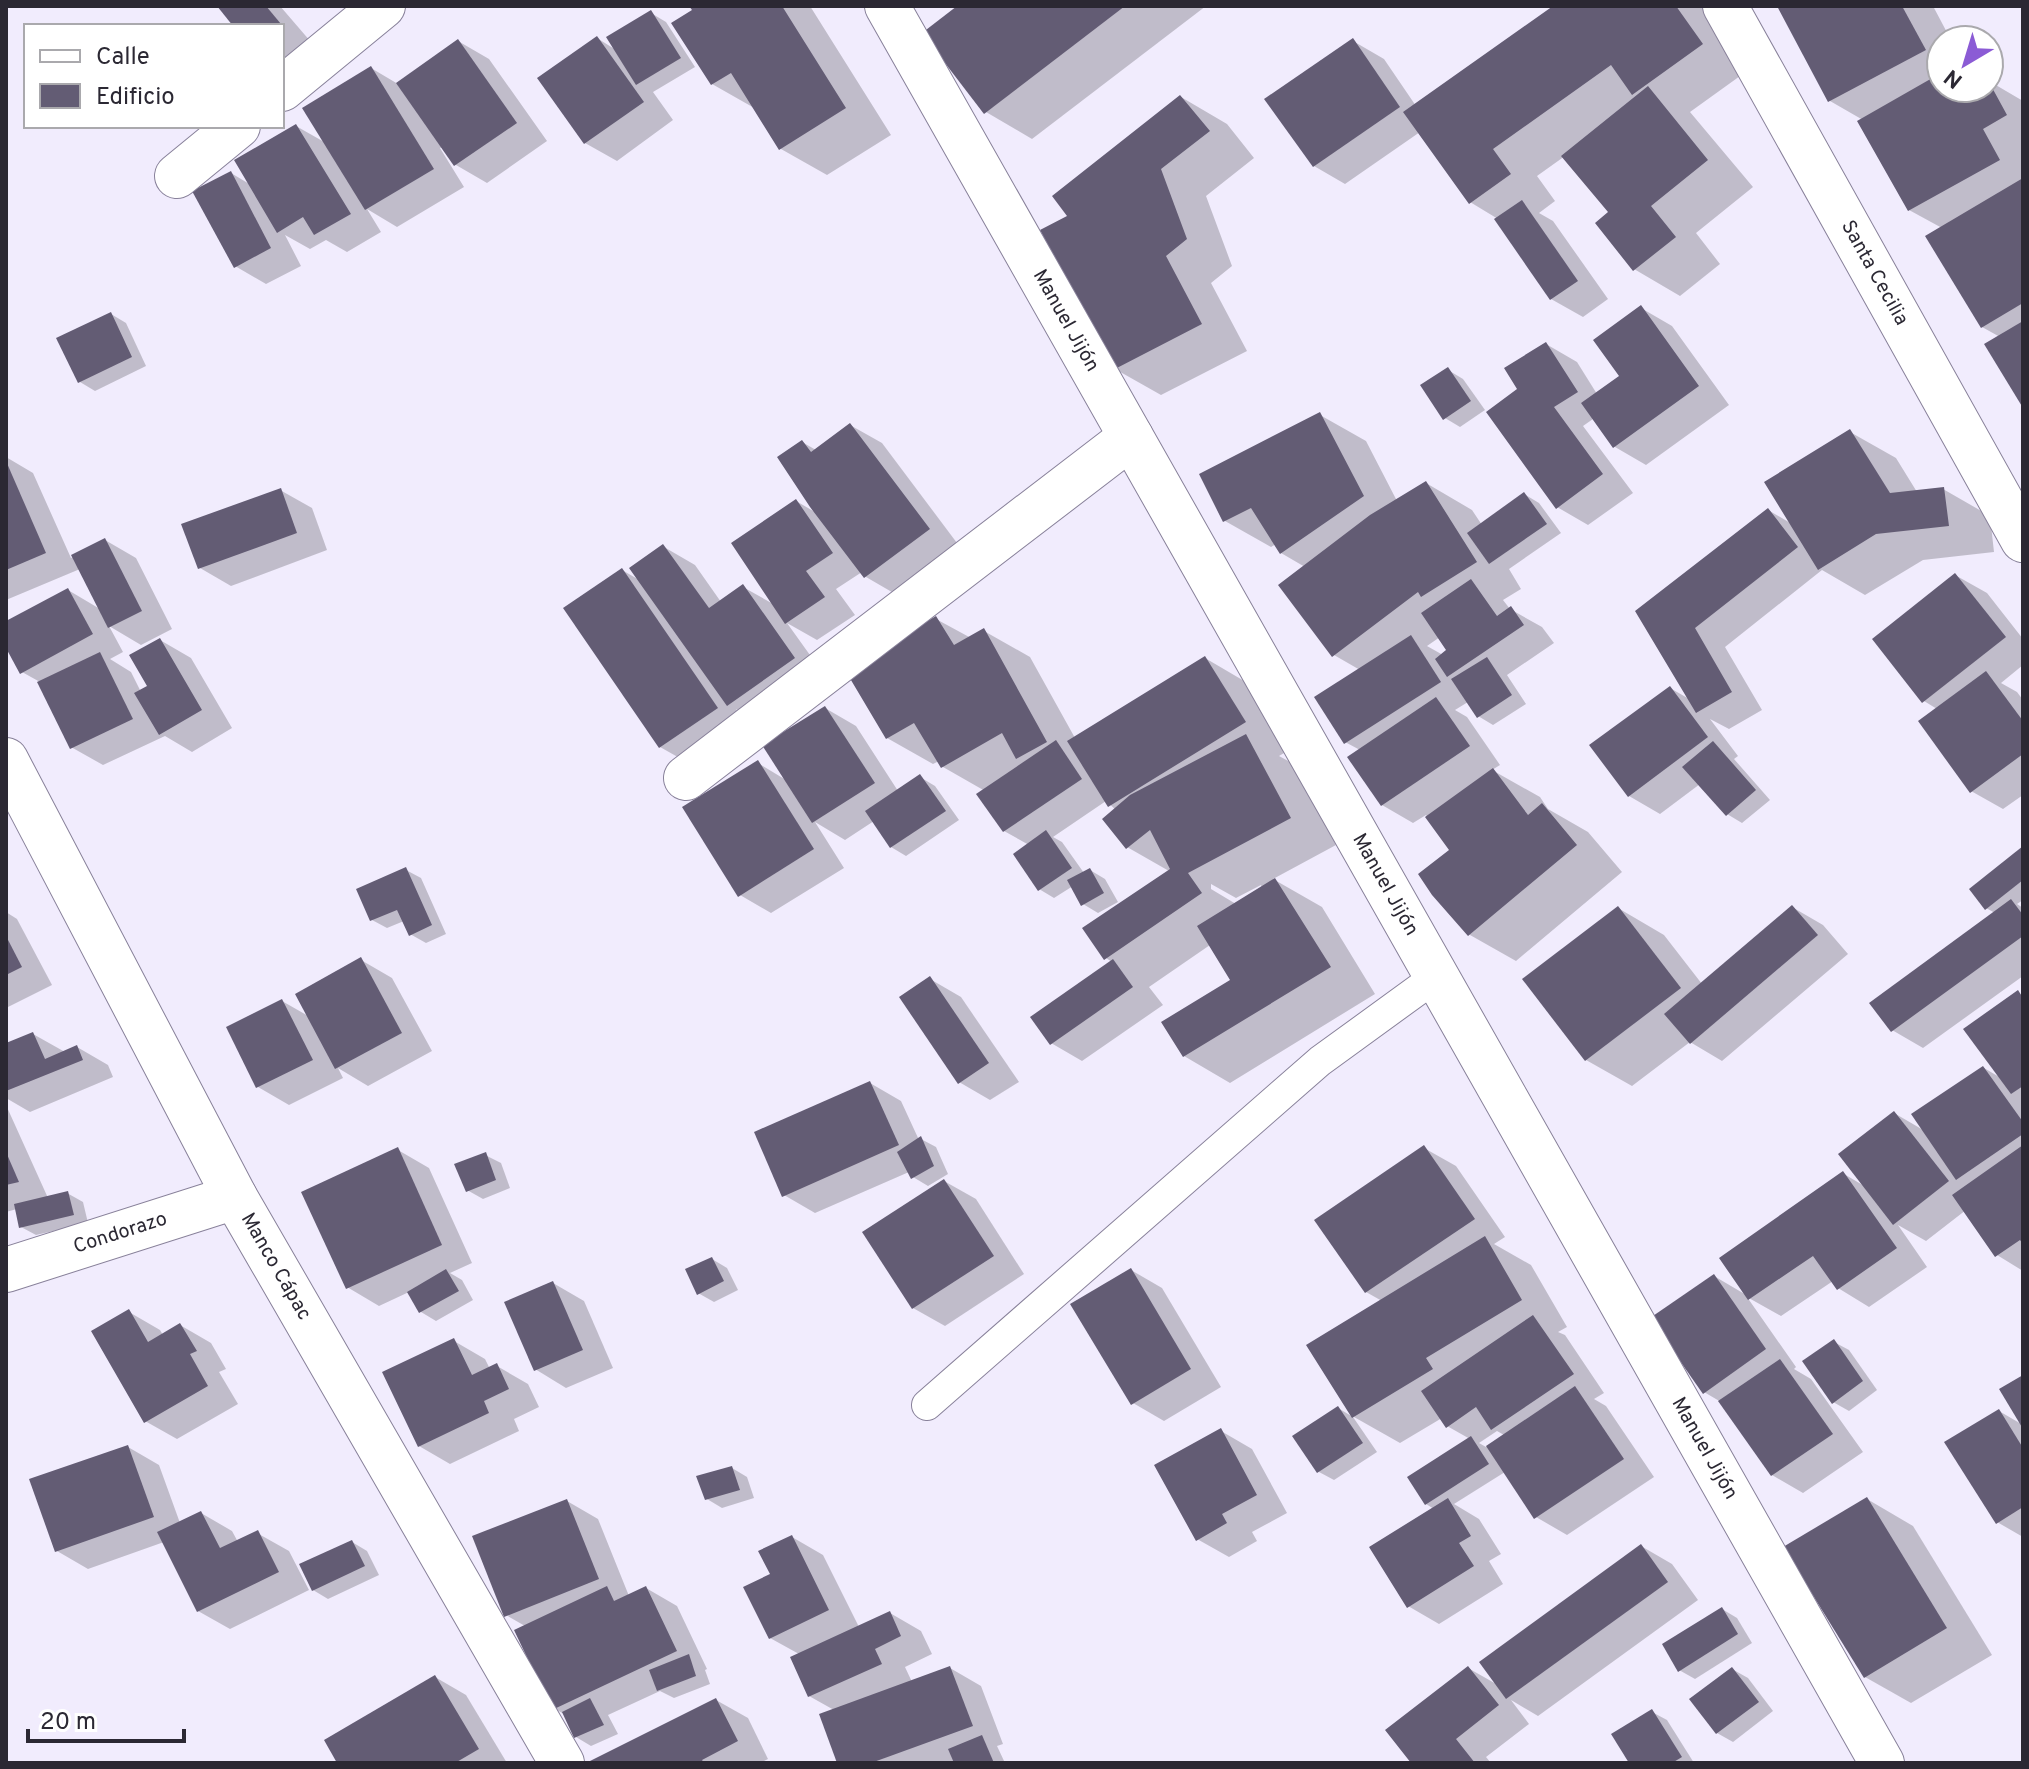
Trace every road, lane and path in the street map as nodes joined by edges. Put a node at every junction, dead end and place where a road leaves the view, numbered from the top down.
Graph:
1 (383, 6) edge
2 (887, 6) edge
3 (1725, 6) edge
4 (284, 87) edge
5 (236, 128) edge
6 (177, 176) dead end
7 (1131, 437) junction
8 (2023, 540) edge
9 (6, 760) edge
10 (686, 778) dead end
11 (1437, 976) junction
12 (235, 1197) junction
13 (6, 1270) edge
14 (927, 1405) dead end
15 (562, 1763) edge
16 (1882, 1763) edge

1 - 4 street
2 - 7 street, Manuel Jijón
3 - 8 street, Santa Cecilia
5 - 6 street
7 - 10 street
7 - 11 street, Manuel Jijón
9 - 12 street, Manco Cápac
11 - 14 lane
11 - 16 street, Manuel Jijón
12 - 13 street, Condorazo
12 - 15 street, Manco Cápac

